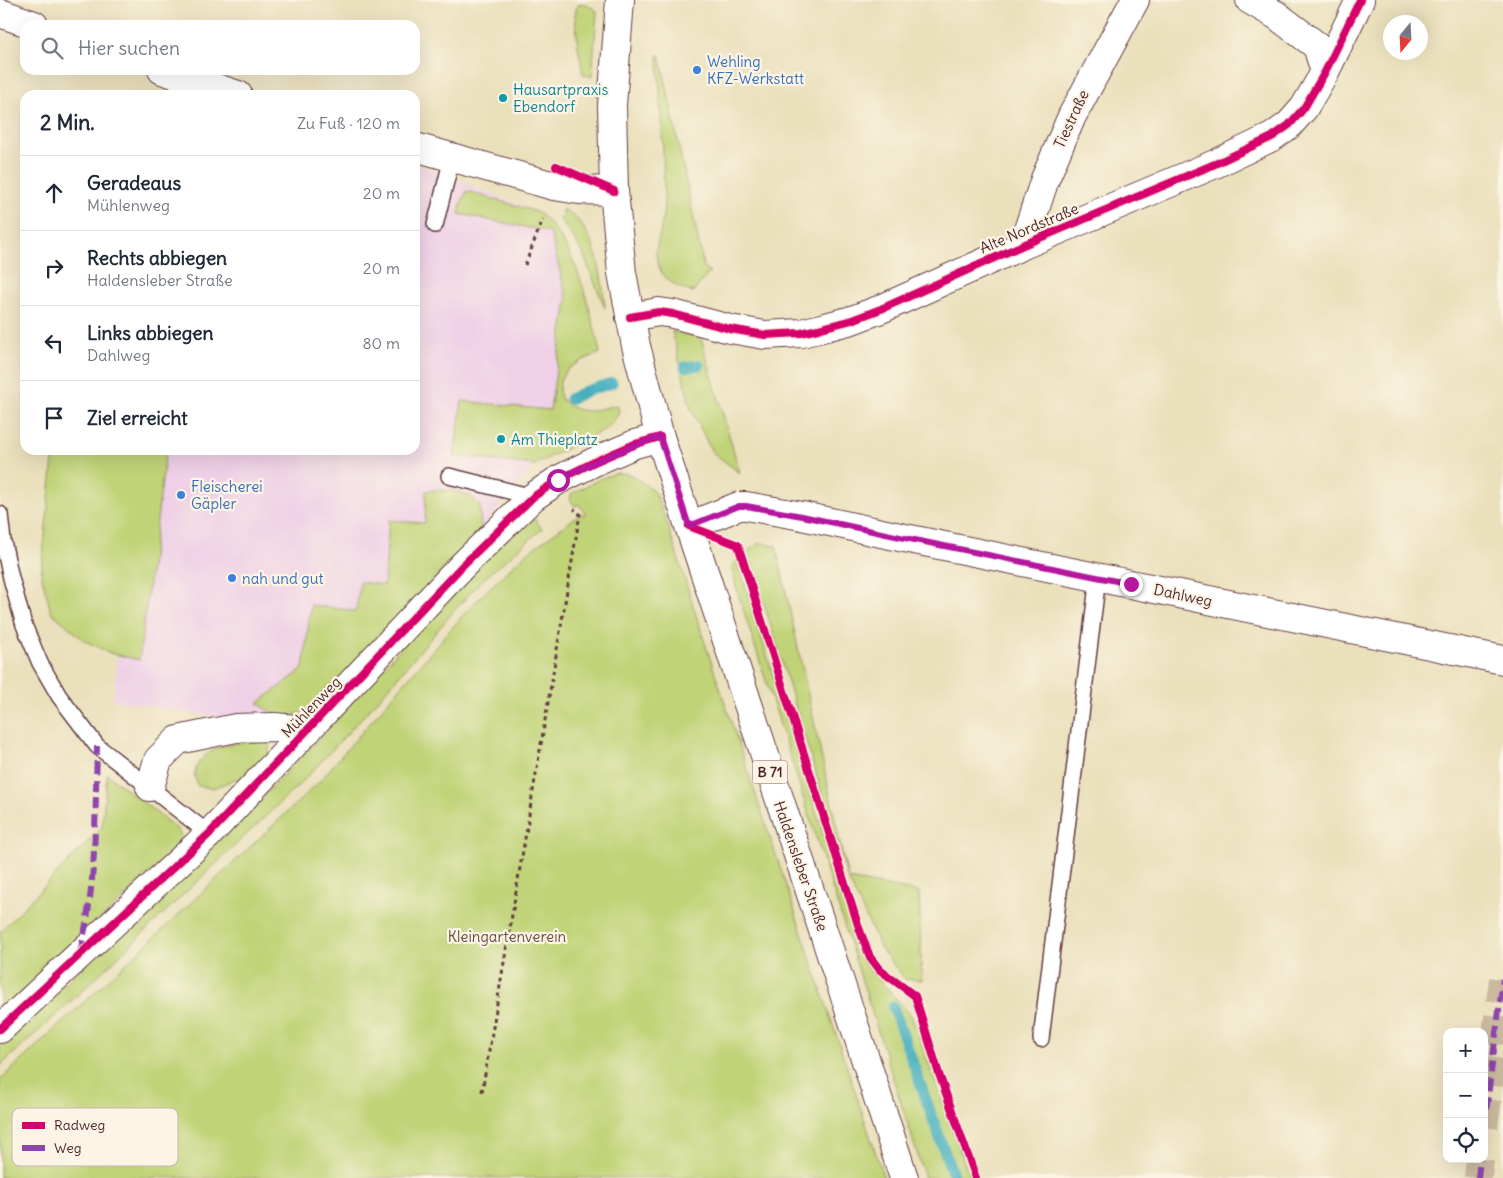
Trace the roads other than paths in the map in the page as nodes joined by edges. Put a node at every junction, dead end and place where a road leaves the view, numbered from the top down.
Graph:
1 (620, 0) edge
2 (1135, 0) edge
3 (1250, 0) edge
4 (1360, 0) edge
5 (0, 13) edge
6 (20, 20) edge
7 (1325, 72) junction
8 (177, 75) edge
9 (223, 90) edge
10 (420, 148) edge
11 (452, 158) junction
12 (614, 191) junction
13 (435, 225) dead end
14 (1023, 245) junction
15 (630, 317) junction
16 (660, 437) junction
17 (449, 476) dead end
18 (533, 497) junction
19 (0, 514) edge
20 (689, 526) junction
21 (1098, 577) junction
22 (1503, 660) edge
23 (308, 730) junction
24 (150, 787) junction
25 (209, 834) junction
26 (0, 1029) edge
27 (1041, 1039) dead end
28 (904, 1178) edge

1 - 12 street, Haldensleber Straße / B 71
2 - 14 street, Tiestraße
3 - 7 street
4 - 7 street, Alte Nordstraße
5 - 6 street
7 - 14 street, Alte Nordstraße
8 - 9 street
10 - 11 street
11 - 12 street
11 - 13 lane
12 - 15 street, Haldensleber Straße / B 71
14 - 15 street, Alte Nordstraße
15 - 16 street, Haldensleber Straße / B 71
16 - 18 street, Mühlenweg
16 - 20 street, Haldensleber Straße / B 71
17 - 18 lane
18 - 23 street, Mühlenweg
19 - 24 lane
20 - 21 street, Dahlweg
20 - 28 street, Haldensleber Straße / B 71
21 - 22 street, Dahlweg
21 - 27 lane
23 - 24 street
23 - 25 street, Mühlenweg
24 - 25 lane
25 - 26 street, Mühlenweg

